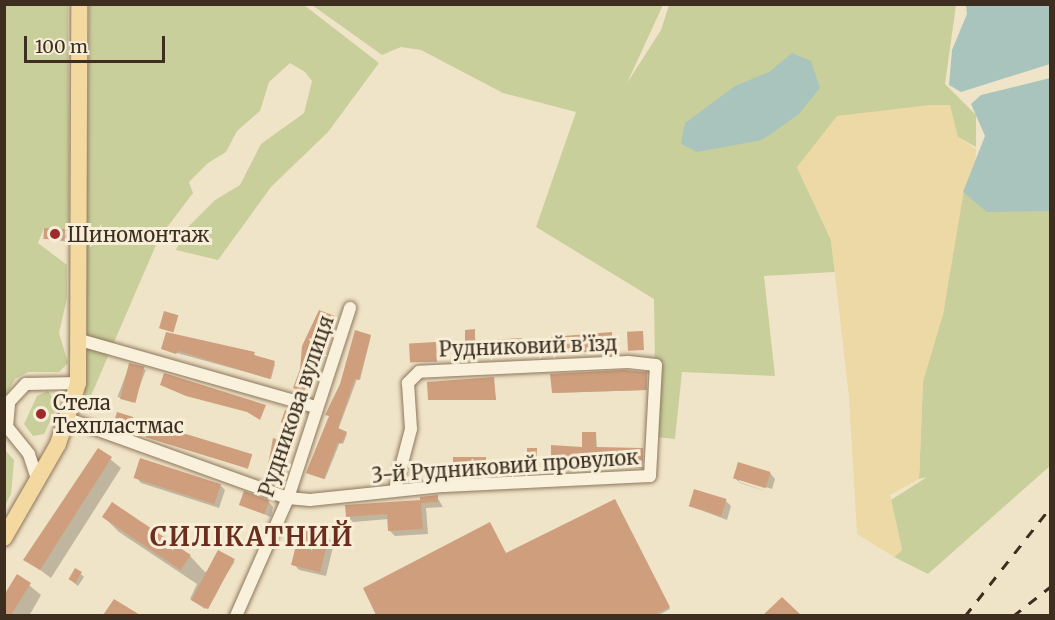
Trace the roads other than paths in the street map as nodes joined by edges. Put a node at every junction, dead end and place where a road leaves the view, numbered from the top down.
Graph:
1 (79, 4) edge
2 (350, 308) dead end
3 (80, 340) junction
4 (656, 365) joint
5 (78, 383) junction
6 (315, 407) junction
7 (68, 418) junction
8 (38, 482) junction
9 (395, 490) junction
10 (288, 498) junction
11 (4, 538) edge
12 (236, 615) edge

1 - 3 main road
2 - 6 street, Рудникова вулиця
3 - 5 main road
3 - 6 street
4 - 9 street, Рудниковий в’їзд
4 - 9 street, 3-й Рудниковий провулок
5 - 7 main road
5 - 8 street
6 - 10 street, Рудникова вулиця
7 - 8 main road
7 - 10 street, 3-й Рудниковий провулок
8 - 11 main road
9 - 10 street, 3-й Рудниковий провулок
10 - 12 street, Рудникова вулиця

